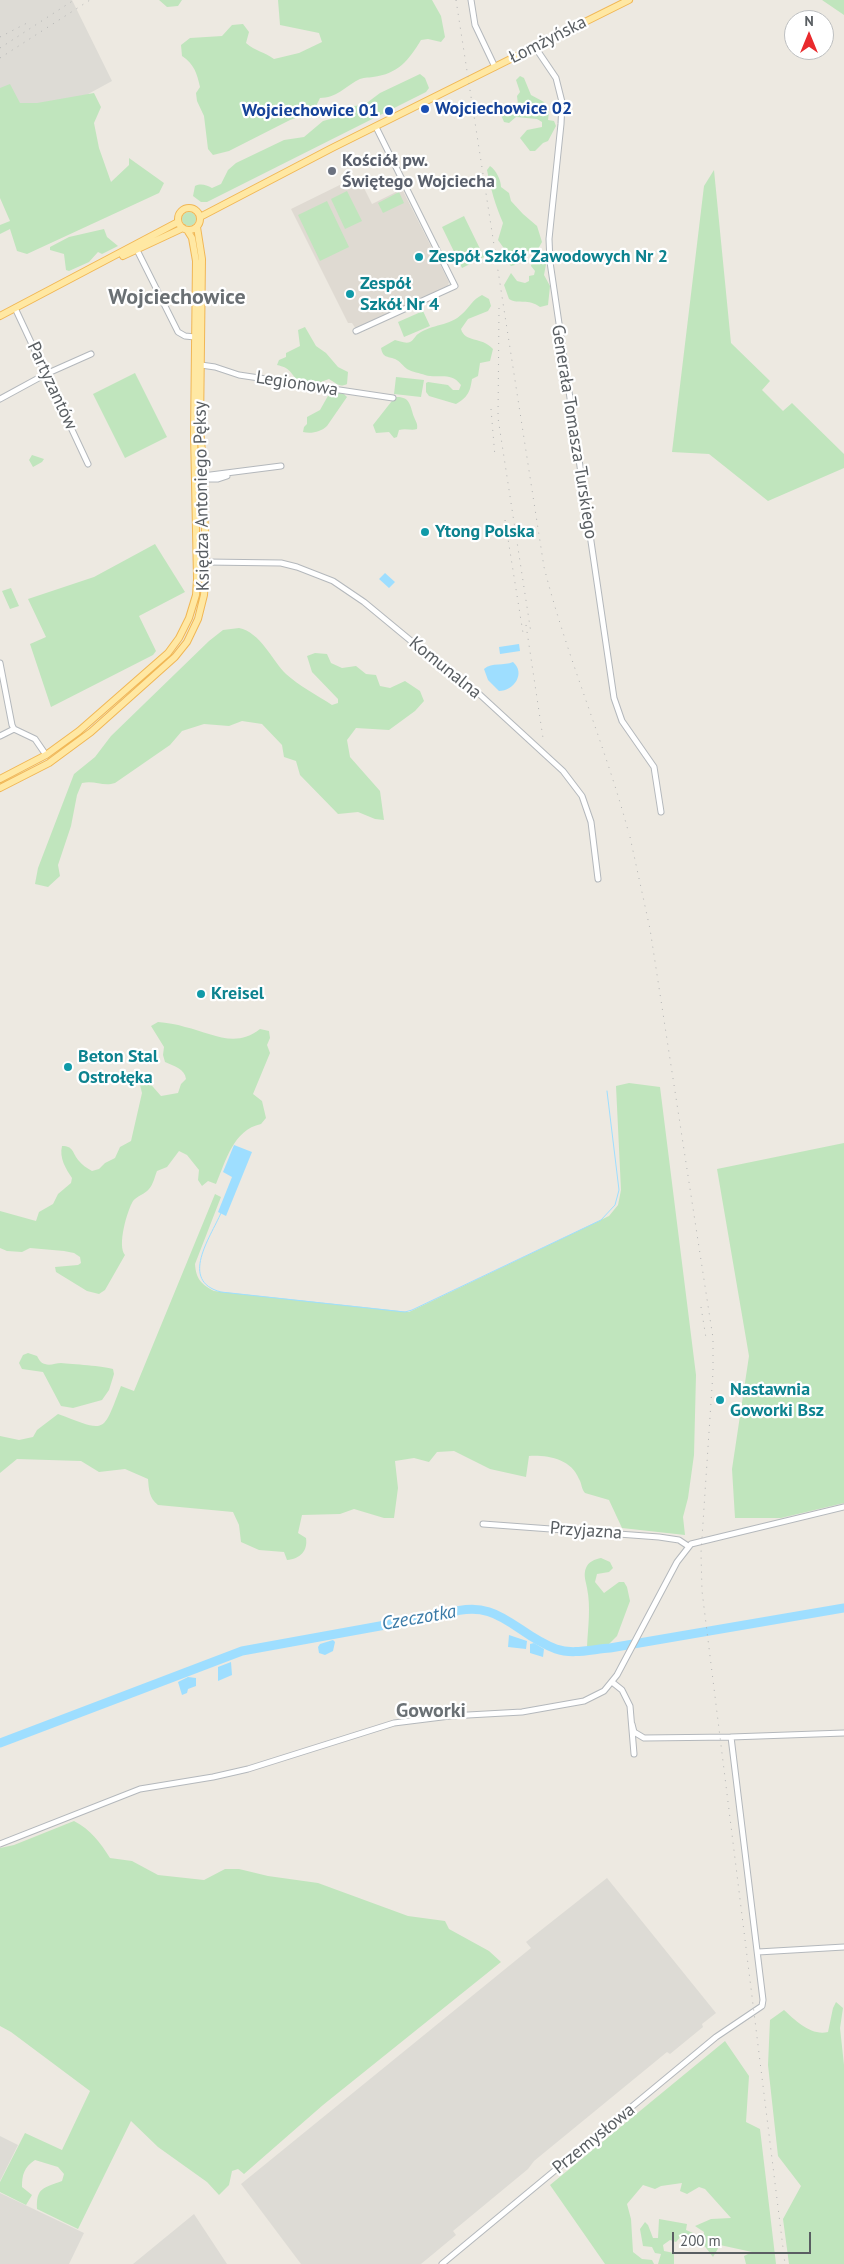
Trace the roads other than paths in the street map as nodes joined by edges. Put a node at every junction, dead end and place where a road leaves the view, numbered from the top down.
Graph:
1 (471, 0) edge
2 (628, 0) edge
3 (535, 47) junction
4 (495, 67) junction
5 (376, 127) junction
6 (199, 215) junction
7 (183, 227) junction
8 (197, 227) junction
9 (137, 250) junction
10 (100, 265) junction
11 (15, 308) junction
12 (0, 316) edge
13 (356, 331) dead end
14 (195, 337) junction
15 (91, 354) dead end
16 (201, 365) junction
17 (46, 374) junction
18 (393, 398) dead end
19 (0, 399) edge
20 (88, 464) dead end
21 (281, 466) dead end
22 (195, 477) junction
23 (204, 478) junction
24 (206, 562) junction
25 (0, 663) edge
26 (14, 729) junction
27 (0, 736) edge
28 (46, 755) junction
29 (0, 779) edge
30 (0, 788) edge
31 (661, 812) dead end
32 (598, 879) dead end
33 (844, 1507) edge
34 (483, 1524) dead end
35 (688, 1546) junction
36 (612, 1682) junction
37 (632, 1724) junction
38 (844, 1733) edge
39 (731, 1737) junction
40 (634, 1754) dead end
41 (0, 1844) edge
42 (844, 1947) edge
43 (758, 1952) junction
44 (442, 2264) edge

1 - 4 street
2 - 3 main road, Łomżyńska
3 - 4 main road, Łomżyńska
3 - 31 street, Generała Tomasza Turskiego
4 - 5 main road, Łomżyńska
5 - 6 main road, Łomżyńska
5 - 13 street
6 - 7 main road
6 - 8 main road
7 - 8 main road
7 - 9 main road
7 - 10 main road
7 - 14 main road, Księdza Antoniego Pęksy
8 - 16 main road, Księdza Antoniego Pęksy
9 - 10 main road
9 - 14 street
10 - 11 main road
11 - 12 main road
11 - 17 street, Partyzantów
14 - 22 main road, Księdza Antoniego Pęksy
15 - 17 street
16 - 18 street, Legionowa
16 - 23 main road, Księdza Antoniego Pęksy
17 - 19 street
17 - 20 street, Partyzantów
21 - 23 street
22 - 23 street
22 - 28 main road, Księdza Antoniego Pęksy
23 - 24 main road, Księdza Antoniego Pęksy
24 - 30 main road, Księdza Antoniego Pęksy
24 - 32 street, Komunalna
25 - 26 street
26 - 27 street
26 - 28 street
28 - 29 main road, Księdza Antoniego Pęksy
33 - 35 street
34 - 35 street, Przyjazna
35 - 36 street
36 - 37 street
36 - 41 street
37 - 39 street
37 - 40 street
38 - 39 street
39 - 43 street
42 - 43 street
43 - 44 street, Przemysłowa

